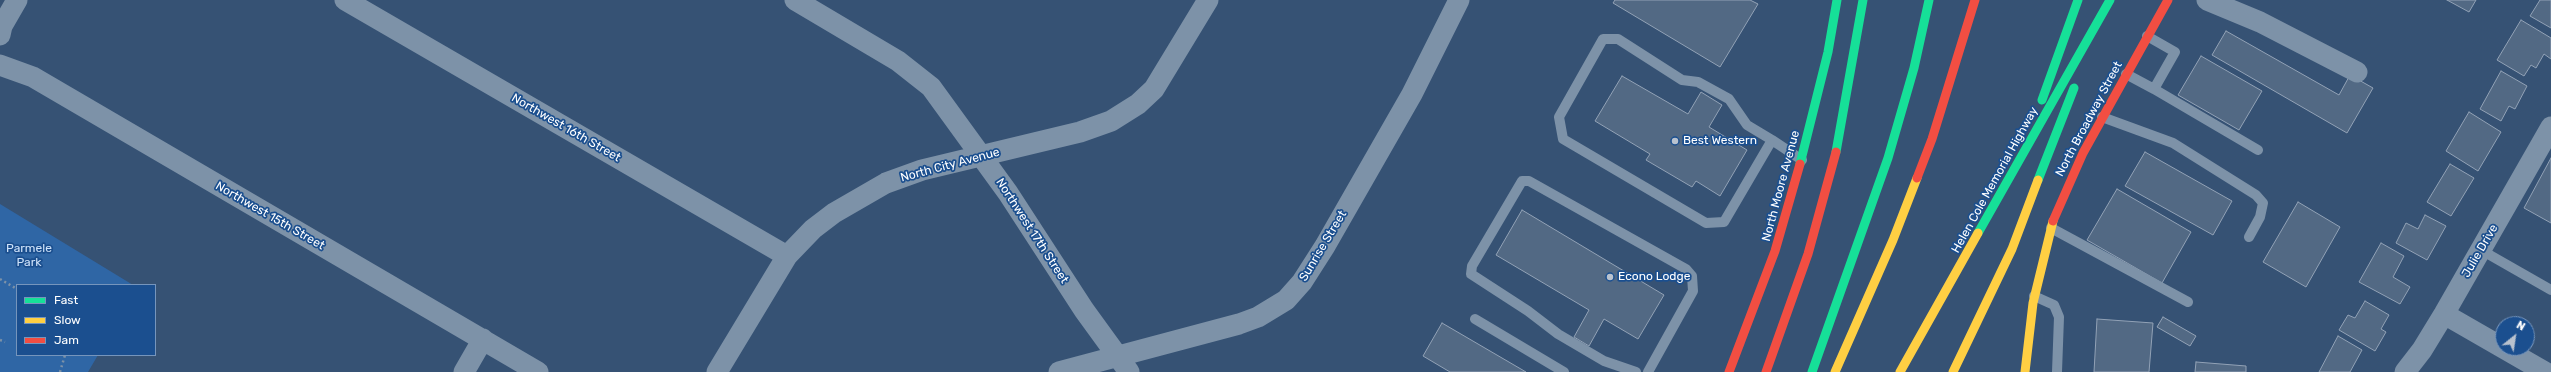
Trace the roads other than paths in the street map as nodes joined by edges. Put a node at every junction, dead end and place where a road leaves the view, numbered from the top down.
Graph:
1 (17, 0) edge
2 (345, 0) edge
3 (795, 0) edge
4 (1208, 0) edge
5 (1458, 0) edge
6 (1837, 0) edge
7 (1863, 0) edge
8 (1928, 0) edge
9 (1975, 0) edge
10 (2078, 0) edge
11 (2110, 0) edge
12 (2168, 0) edge
13 (2207, 0) edge
14 (2102, 14) junction
15 (0, 35) edge
16 (2147, 36) junction
17 (0, 65) edge
18 (2357, 72) dead end
19 (2126, 74) junction
20 (2154, 90) junction
21 (2102, 117) junction
22 (2551, 127) edge
23 (1772, 140) junction
24 (2258, 150) dead end
25 (982, 156) junction
26 (1802, 160) junction
27 (2019, 163) junction
28 (2051, 228) junction
29 (2249, 237) dead end
30 (2481, 250) junction
31 (787, 256) junction
32 (2551, 290) edge
33 (2034, 296) junction
34 (2188, 302) dead end
35 (2444, 314) junction
36 (1475, 318) dead end
37 (483, 339) junction
38 (1123, 364) edge
39 (1551, 369) edge
40 (464, 372) edge
41 (538, 372) edge
42 (717, 372) edge
43 (1059, 372) edge
44 (1564, 372) edge
45 (1636, 372) edge
46 (1648, 372) edge
47 (1729, 372) edge
48 (1766, 372) edge
49 (1812, 372) edge
50 (1835, 372) edge
51 (1900, 372) edge
52 (1953, 372) edge
53 (2025, 372) edge
54 (2056, 372) edge
55 (2405, 372) edge
56 (2545, 372) edge

1 - 15 street
2 - 31 street, Northwest 16th Street
3 - 25 street, Northwest 17th Street
4 - 25 street, North City Avenue
5 - 38 street, Sunrise Street
6 - 26 main road, North Moore Avenue
7 - 48 main road
8 - 49 main road
9 - 50 main road
10 - 27 main road
11 - 14 main road, Helen Cole Memorial Highway
12 - 16 main road, North Broadway Street
13 - 18 street
14 - 27 main road, Helen Cole Memorial Highway
14 - 52 main road
16 - 19 main road, North Broadway Street
16 - 20 lane
17 - 37 street, Northwest 15th Street
19 - 20 lane
19 - 21 main road, North Broadway Street
20 - 24 lane
21 - 28 main road, North Broadway Street
21 - 29 lane
22 - 30 street, Julie Drive
23 - 23 lane
23 - 26 lane
25 - 31 street, North City Avenue
25 - 38 street, Northwest 17th Street
26 - 47 main road, North Moore Avenue
27 - 51 main road, Helen Cole Memorial Highway
28 - 33 main road, North Broadway Street
28 - 34 lane
30 - 32 lane
30 - 35 street, Julie Drive
31 - 42 street, North City Avenue
33 - 53 main road, North Broadway Street
33 - 54 lane
35 - 55 street, Julie Drive
35 - 56 street
36 - 39 lane
37 - 40 street
37 - 41 street, Northwest 15th Street
38 - 43 street, Sunrise Street
39 - 44 lane
45 - 46 lane

